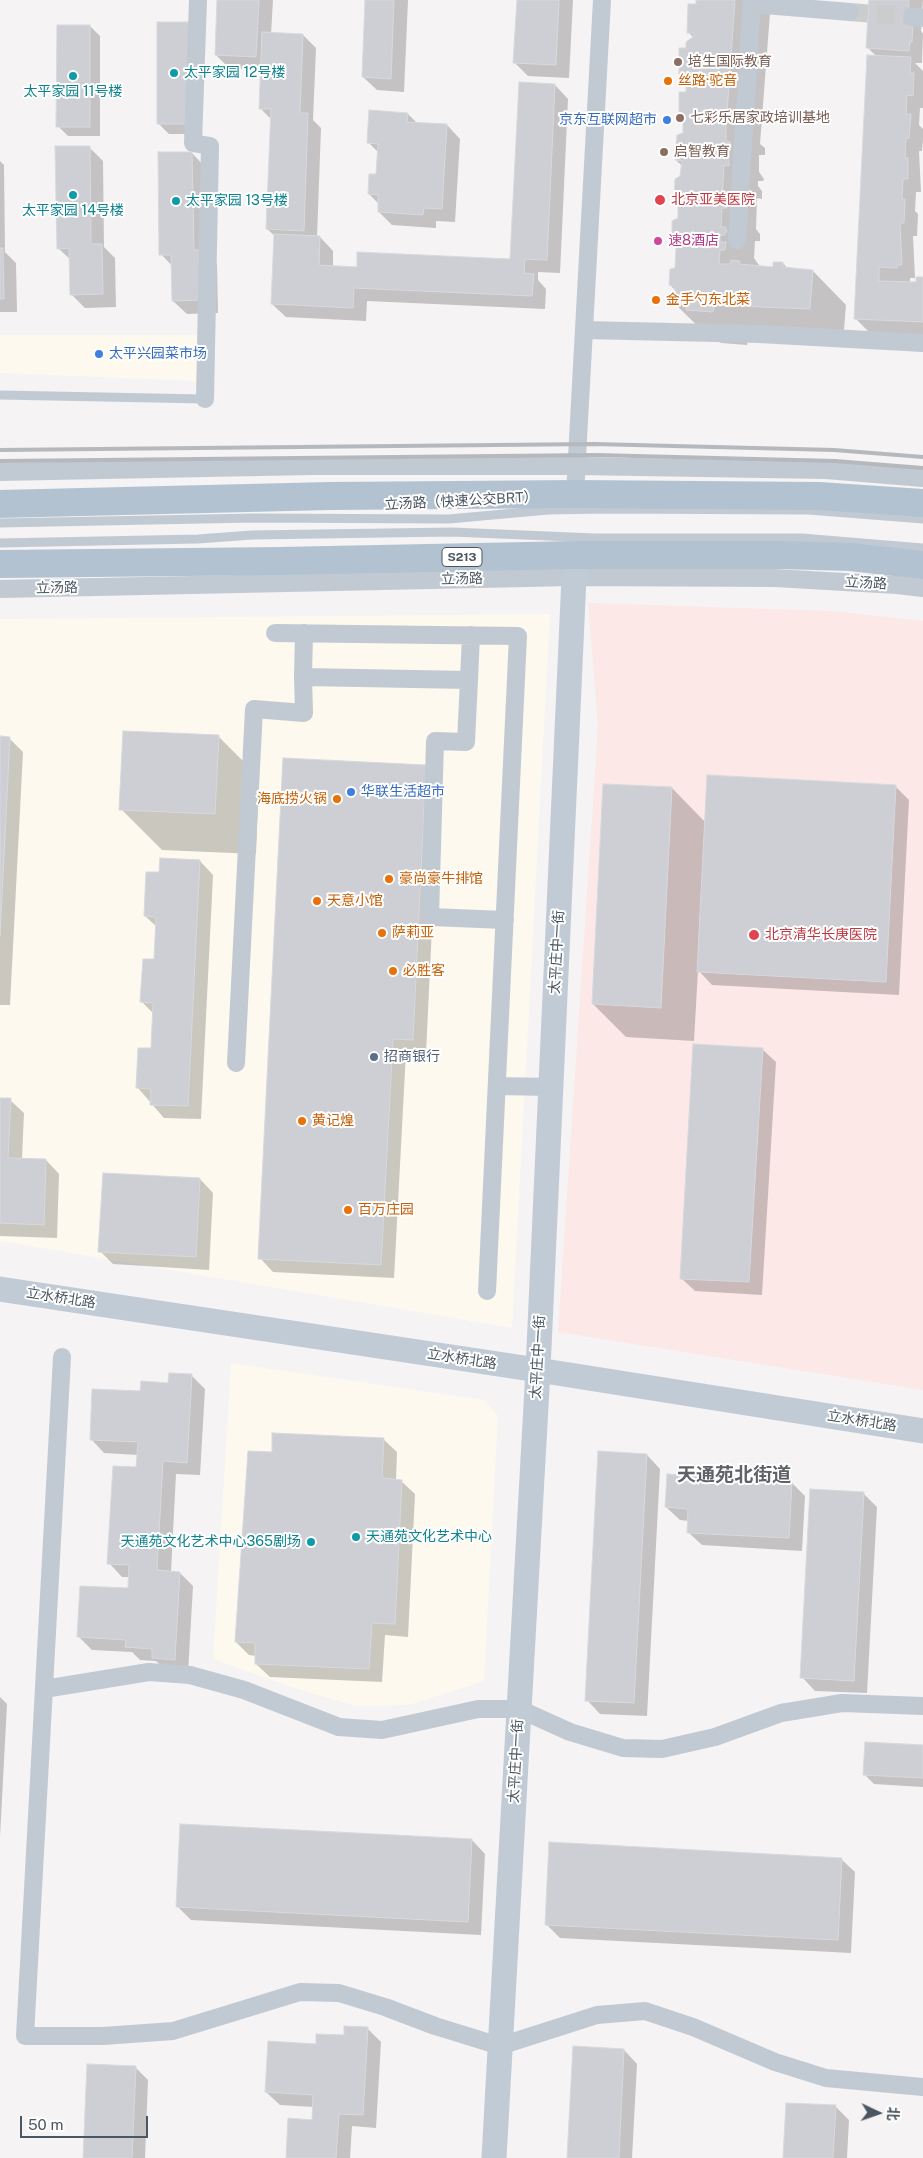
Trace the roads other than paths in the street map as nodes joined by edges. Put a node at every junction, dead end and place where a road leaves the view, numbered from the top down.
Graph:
1 (198, 0) edge
2 (602, 0) edge
3 (752, 2) edge
4 (850, 12) tunnel mouth
5 (737, 240) dead end
6 (584, 330) junction
7 (923, 343) edge
8 (0, 395) edge
9 (205, 399) joint
10 (577, 466) junction
11 (0, 472) edge
12 (923, 478) edge
13 (575, 494) junction
14 (923, 503) edge
15 (0, 504) edge
16 (923, 519) edge
17 (0, 523) edge
18 (0, 543) edge
19 (923, 548) edge
20 (0, 564) edge
21 (923, 565) edge
22 (575, 566) junction
23 (923, 588) edge
24 (0, 589) edge
25 (275, 633) dead end
26 (304, 634) junction
27 (471, 635) junction
28 (303, 676) junction
29 (468, 680) junction
30 (504, 920) junction
31 (236, 1063) dead end
32 (497, 1086) junction
33 (551, 1087) junction
34 (0, 1289) edge
35 (487, 1291) dead end
36 (62, 1357) dead end
37 (538, 1370) junction
38 (923, 1431) edge
39 (44, 1689) junction
40 (923, 1706) edge
41 (519, 1708) junction
42 (500, 2046) junction
43 (923, 2087) edge
44 (494, 2158) edge

1 - 9 street
2 - 6 street
3 - 4 street
3 - 5 street
6 - 7 street
6 - 10 street
8 - 9 lane
10 - 11 street
10 - 12 street
10 - 13 street
13 - 14 main road
13 - 15 main road
16 - 17 lane, 立汤路（快速公交BRT）
18 - 19 lane, 立汤路（快速公交BRT）
20 - 22 main road, 立汤路 / S213
21 - 22 main road, 立汤路 / S213
22 - 23 street, 立汤路 / S213
22 - 24 street, 立汤路 / S213
22 - 33 street, 太平庄中一街
25 - 26 street
26 - 27 street
26 - 28 street
27 - 29 street
27 - 30 street
28 - 29 street
28 - 31 street
29 - 30 street
30 - 32 street
32 - 33 street
32 - 35 street
33 - 37 street, 太平庄中一街
34 - 37 street, 立水桥北路
36 - 39 street
37 - 38 street, 立水桥北路
37 - 41 street, 太平庄中一街
39 - 41 street
39 - 42 street
40 - 41 street
41 - 42 street, 太平庄中一街
42 - 43 street
42 - 44 street, 太平庄中一街

